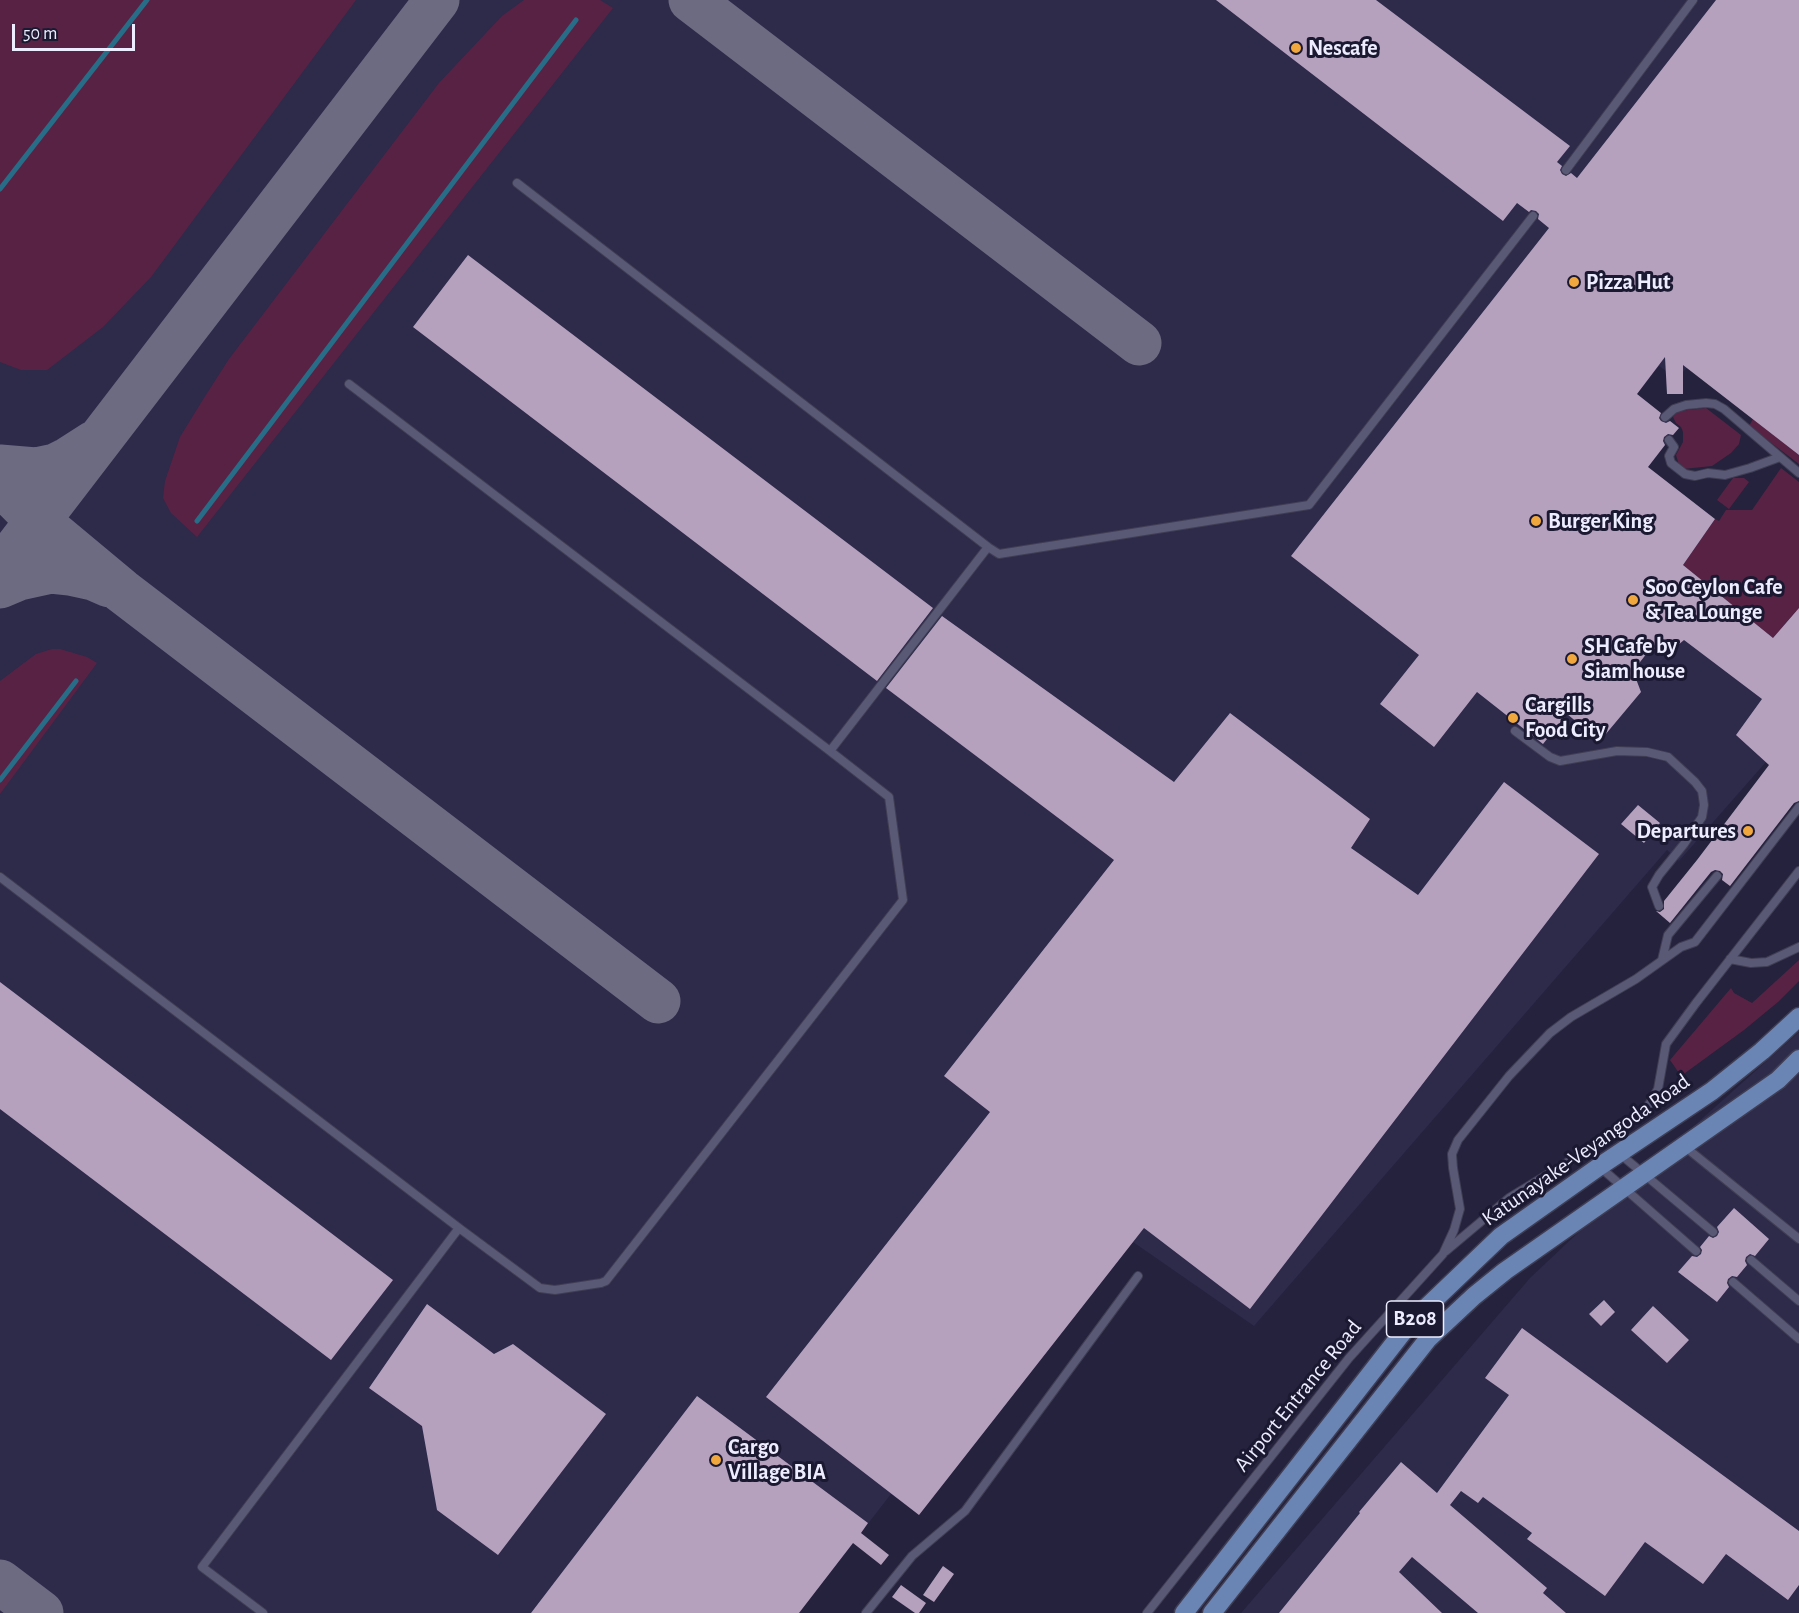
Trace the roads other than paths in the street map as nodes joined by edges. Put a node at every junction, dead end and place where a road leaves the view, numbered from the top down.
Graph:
1 (1693, 0) edge
2 (1566, 170) dead end
3 (517, 183) dead end
4 (1533, 216) dead end
5 (350, 384) dead end
6 (1665, 417) dead end
7 (1669, 440) dead end
8 (1780, 457) junction
9 (1799, 473) edge
10 (988, 547) junction
11 (1515, 731) dead end
12 (830, 751) junction
13 (1799, 807) edge
14 (1799, 871) edge
15 (1717, 876) dead end
16 (0, 877) edge
17 (1659, 906) dead end
18 (1799, 947) edge
19 (1730, 959) junction
20 (1662, 960) junction
21 (1799, 1017) edge
22 (1799, 1059) edge
23 (1684, 1146) junction
24 (1620, 1154) junction
25 (1600, 1166) junction
26 (1644, 1174) junction
27 (1624, 1188) junction
28 (459, 1228) junction
29 (1713, 1232) dead end
30 (1799, 1239) edge
31 (1696, 1251) dead end
32 (1443, 1254) junction
33 (1751, 1260) dead end
34 (1138, 1276) dead end
35 (1733, 1282) dead end
36 (1799, 1301) edge
37 (1799, 1340) edge
38 (263, 1613) edge
39 (866, 1613) edge
40 (1147, 1613) edge
41 (1184, 1613) edge
42 (1212, 1613) edge

1 - 2 lane
3 - 10 lane
4 - 10 lane
5 - 12 lane
6 - 8 lane
7 - 8 lane
8 - 9 lane
10 - 12 lane
11 - 17 lane
12 - 28 lane
13 - 20 lane, Airport Entrance Road
14 - 19 lane
15 - 20 lane
16 - 28 lane
18 - 19 lane
19 - 32 lane
20 - 32 lane, Airport Entrance Road
21 - 24 main road, Katunayake-Veyangoda Road / B208
22 - 23 main road, B208
23 - 26 main road, B208
23 - 30 lane
24 - 25 main road, Katunayake-Veyangoda Road / B208
24 - 26 lane
25 - 27 lane
25 - 41 main road, Katunayake-Veyangoda Road / B208
26 - 27 main road, B208
26 - 29 lane
27 - 31 lane
27 - 42 main road, B208
28 - 38 lane
32 - 40 lane, Airport Entrance Road
33 - 36 lane
34 - 39 lane
35 - 37 lane

